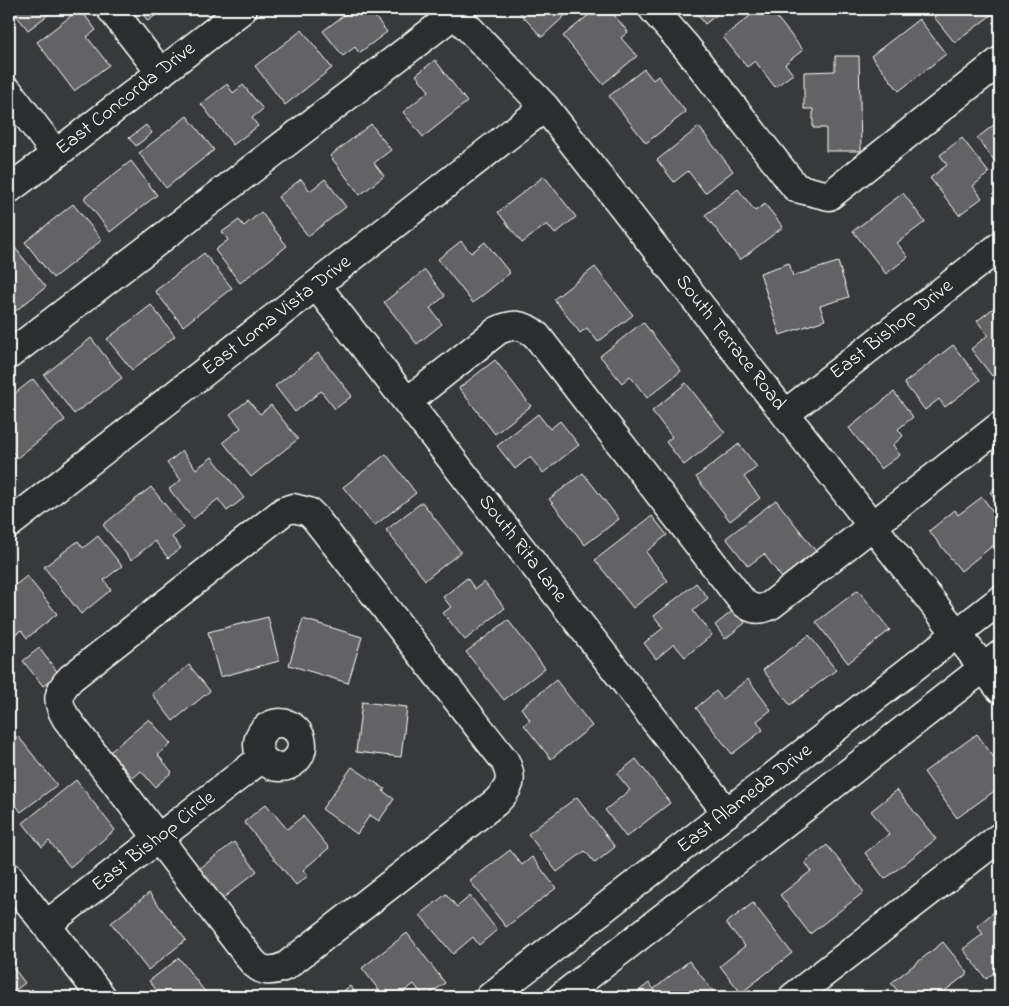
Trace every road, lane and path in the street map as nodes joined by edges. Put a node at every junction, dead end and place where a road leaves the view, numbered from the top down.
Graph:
1 (112, 9) edge
2 (243, 9) edge
3 (653, 9) edge
4 (454, 10) edge
5 (1000, 61) edge
6 (161, 72) junction
7 (9, 92) edge
8 (545, 107) junction
9 (56, 154) junction
10 (9, 189) edge
11 (1000, 246) edge
12 (316, 285) junction
13 (9, 355) edge
14 (407, 402) junction
15 (785, 414) junction
16 (1000, 426) edge
17 (9, 524) edge
18 (872, 526) junction
19 (1000, 600) edge
20 (957, 634) junction
21 (995, 671) edge
22 (262, 758) dead end
23 (727, 813) junction
24 (1000, 837) edge
25 (158, 839) junction
26 (9, 877) edge
27 (46, 925) junction
28 (102, 997) edge
29 (490, 997) edge
30 (560, 997) edge
31 (793, 997) edge

1 - 6 street
2 - 6 street, East Concorda Drive
3 - 5 street
4 - 8 street, South Terrace Road
4 - 13 street
6 - 9 street, East Concorda Drive
7 - 9 street
8 - 12 street, East Loma Vista Drive
8 - 15 street, South Terrace Road
9 - 10 street, East Concorda Drive
11 - 15 street, East Bishop Drive
12 - 14 street, South Rita Lane
12 - 17 street, East Loma Vista Drive
14 - 18 street
14 - 23 street, South Rita Lane
15 - 18 street, South Terrace Road
16 - 18 street
18 - 20 street, South Terrace Road
19 - 20 street, East Alameda Drive
20 - 21 street, South Terrace Road
20 - 23 street, East Alameda Drive
21 - 30 street
22 - 25 street, East Bishop Circle
23 - 29 street, East Alameda Drive
24 - 31 street
25 - 25 street
25 - 27 street, East Bishop Circle
26 - 27 street
27 - 28 street

